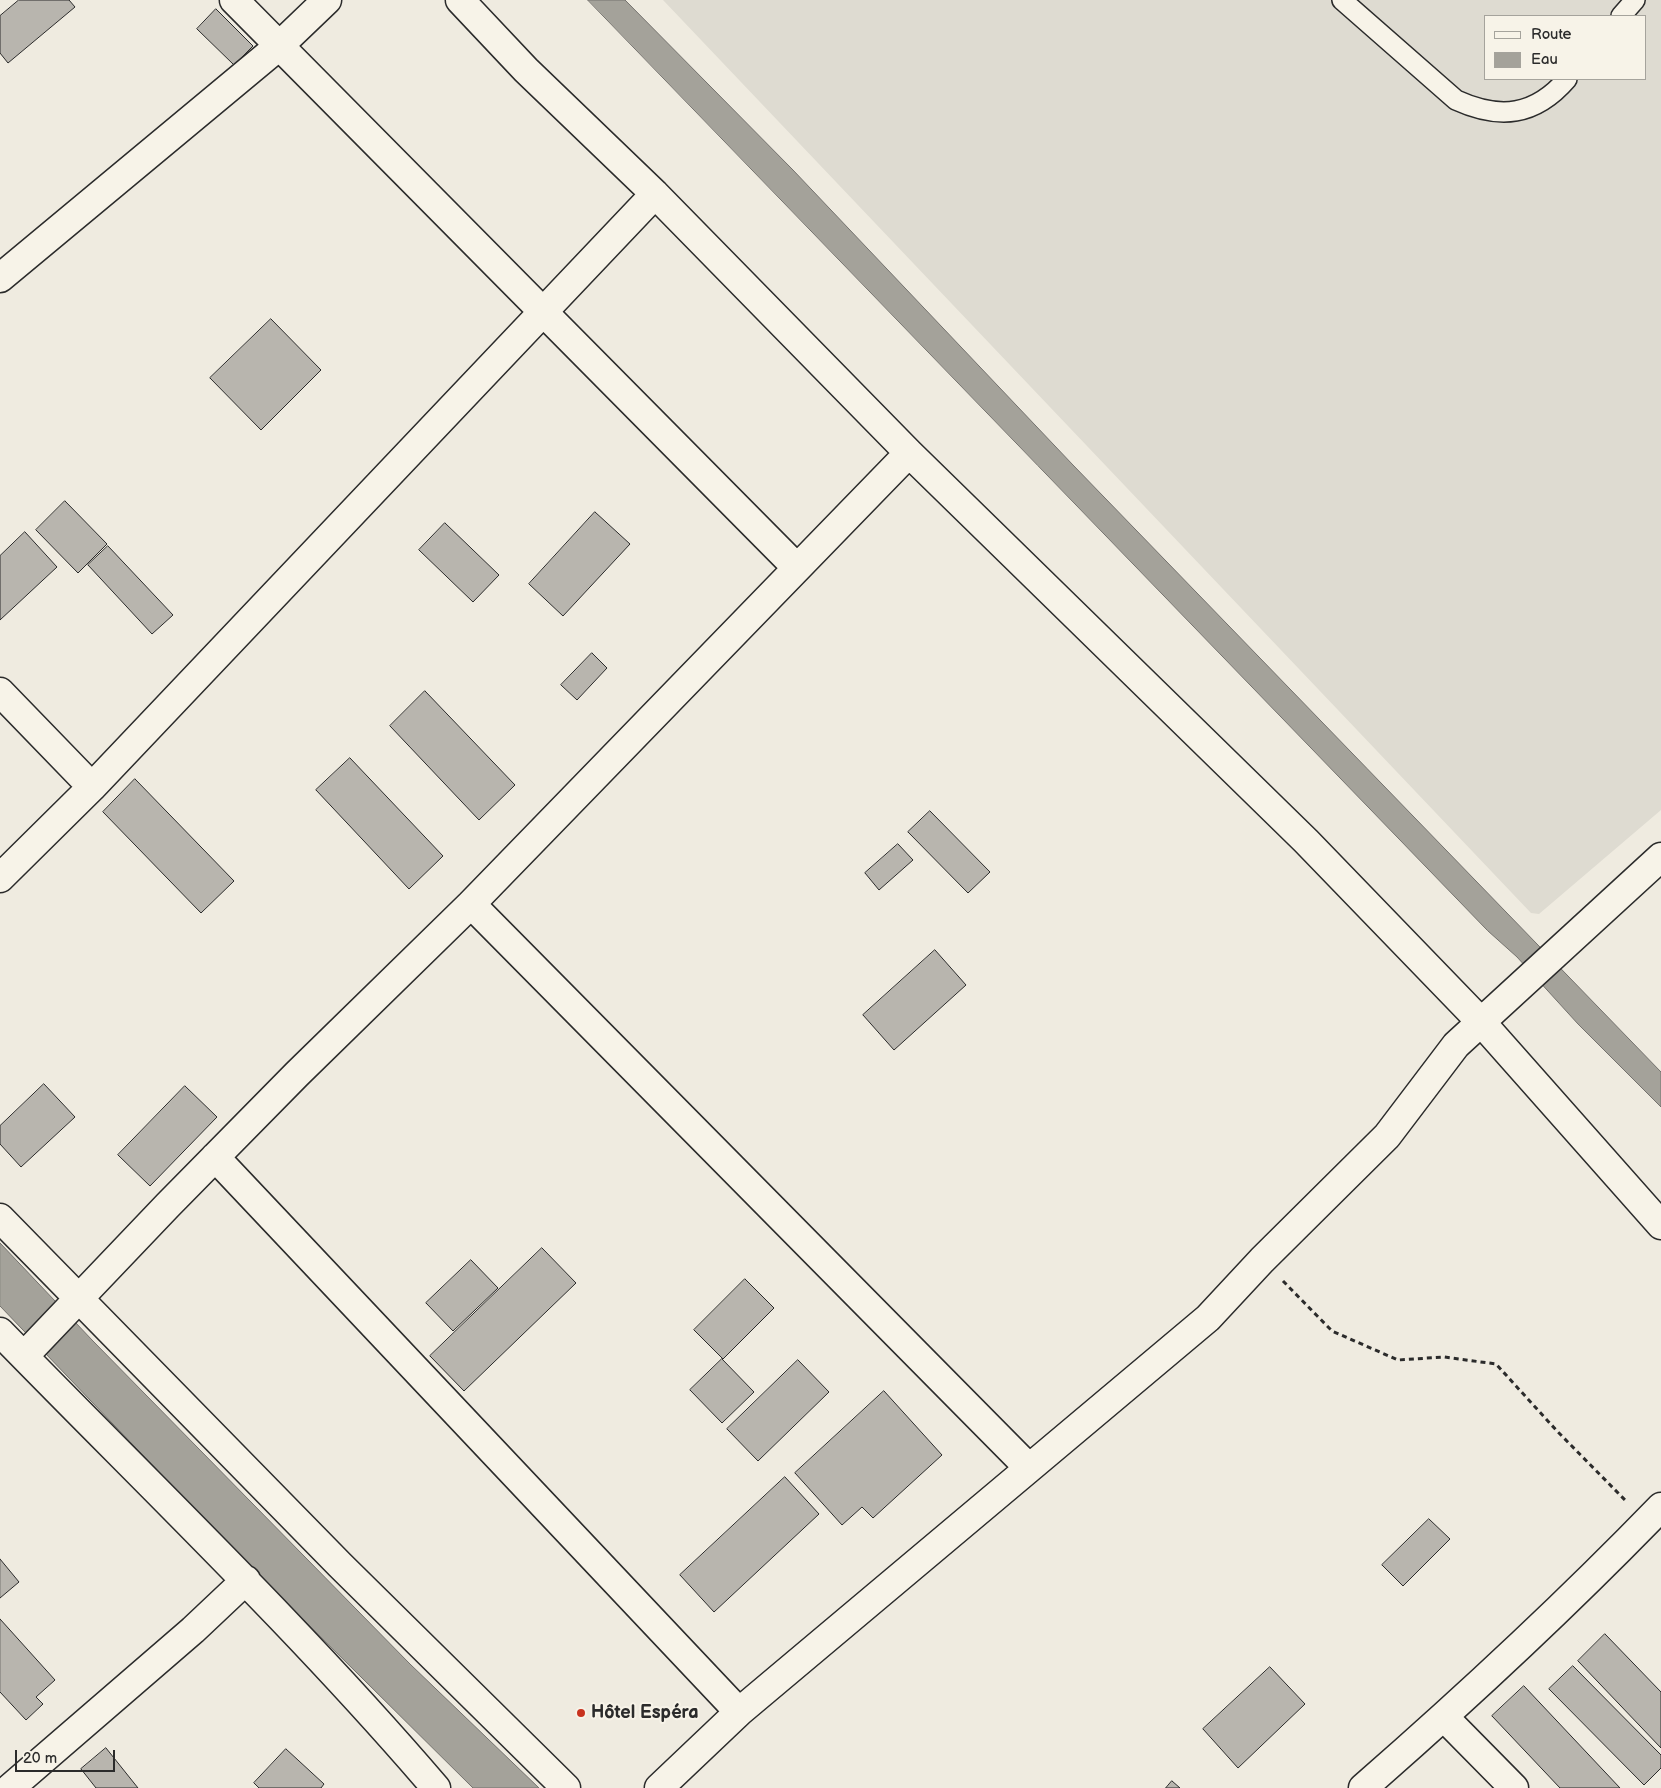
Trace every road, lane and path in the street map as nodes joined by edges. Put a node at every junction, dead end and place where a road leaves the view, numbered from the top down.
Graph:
1 (234, 0) edge
2 (327, 0) edge
3 (460, 0) edge
4 (1342, 0) edge
5 (1635, 0) edge
6 (1622, 15) edge
7 (279, 46) junction
8 (1566, 80) edge
9 (654, 194) junction
10 (0, 278) edge
11 (544, 312) junction
12 (910, 453) junction
13 (797, 568) junction
14 (0, 692) edge
15 (92, 787) junction
16 (1661, 857) edge
17 (0, 878) edge
18 (471, 904) junction
19 (1482, 1023) junction
20 (215, 1157) junction
21 (0, 1218) edge
22 (1661, 1225) edge
23 (1262, 1260) junction
24 (75, 1304) junction
25 (0, 1332) edge
26 (29, 1351) junction
27 (1028, 1468) junction
28 (1656, 1522) edge
29 (246, 1580) junction
30 (739, 1712) junction
31 (1444, 1717) junction
32 (10, 1788) edge
33 (436, 1788) edge
34 (566, 1788) edge
35 (659, 1788) edge
36 (1363, 1788) edge
37 (1514, 1788) edge

1 - 7 street
2 - 7 street
3 - 9 street
4 - 8 lane
5 - 6 lane
7 - 10 street
7 - 11 street
9 - 11 street
9 - 12 street
11 - 13 street
11 - 15 street
12 - 13 street
12 - 19 street
13 - 18 street
14 - 15 street
15 - 17 street
16 - 19 street
18 - 20 street
18 - 27 street
19 - 22 street
19 - 23 street
20 - 24 street
20 - 30 street
21 - 24 street
23 - 27 street
23 - 28 path
24 - 26 street
24 - 34 street
25 - 26 street
26 - 29 street
27 - 30 street
28 - 31 street
29 - 32 street
29 - 33 street
30 - 35 street
31 - 36 street
31 - 37 street

